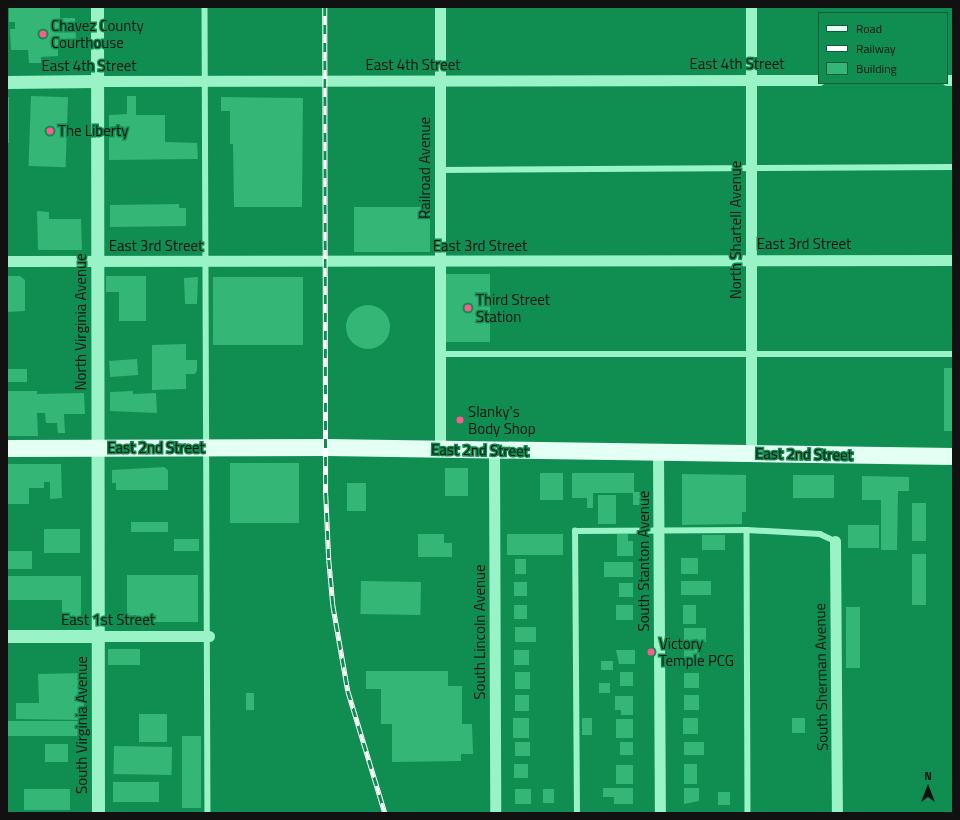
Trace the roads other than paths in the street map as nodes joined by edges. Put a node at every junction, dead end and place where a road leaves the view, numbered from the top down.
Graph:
1 (97, 7) edge
2 (205, 7) edge
3 (440, 7) edge
4 (751, 7) edge
5 (818, 80) edge
6 (97, 81) junction
7 (206, 81) junction
8 (752, 81) junction
9 (7, 82) edge
10 (440, 82) junction
11 (953, 167) edge
12 (751, 168) junction
13 (440, 170) junction
14 (751, 259) junction
15 (953, 260) edge
16 (7, 261) edge
17 (97, 261) junction
18 (206, 261) junction
19 (440, 261) junction
20 (440, 354) junction
21 (953, 354) edge
22 (751, 356) junction
23 (7, 448) edge
24 (97, 448) junction
25 (207, 448) junction
26 (440, 450) junction
27 (494, 450) junction
28 (658, 452) junction
29 (751, 454) junction
30 (953, 456) edge
31 (659, 530) junction
32 (747, 530) junction
33 (835, 541) joint
34 (7, 636) edge
35 (98, 636) junction
36 (209, 636) junction
37 (98, 813) edge
38 (208, 813) edge
39 (495, 813) edge
40 (577, 813) edge
41 (660, 813) edge
42 (748, 813) edge
43 (837, 813) edge

1 - 6 street, North Virginia Avenue
2 - 7 lane
3 - 10 street, Railroad Avenue
4 - 8 street, North Shartell Avenue
5 - 8 street, East 4th Street
6 - 7 street, East 4th Street
6 - 9 street, East 4th Street
6 - 17 street, North Virginia Avenue
7 - 10 street, East 4th Street
7 - 18 lane
8 - 10 street, East 4th Street
8 - 12 street, North Shartell Avenue
10 - 13 street, Railroad Avenue
11 - 12 lane
12 - 13 lane
12 - 14 street, North Shartell Avenue
13 - 19 street, Railroad Avenue
14 - 15 street, East 3rd Street
14 - 19 street, East 3rd Street
14 - 22 street, North Shartell Avenue
16 - 17 street, East 3rd Street
17 - 18 street, East 3rd Street
17 - 24 street, North Virginia Avenue
18 - 19 street, East 3rd Street
18 - 25 lane
19 - 20 street, Railroad Avenue
20 - 22 lane
20 - 26 street, Railroad Avenue
21 - 22 lane
22 - 29 street, North Shartell Avenue
23 - 24 main road, East 2nd Street
24 - 25 main road, East 2nd Street
24 - 35 street, North Virginia Avenue
25 - 26 main road, East 2nd Street
25 - 36 lane
26 - 27 main road, East 2nd Street
27 - 28 main road, East 2nd Street
27 - 39 street, South Lincoln Avenue
28 - 29 main road, East 2nd Street
28 - 31 street, South Stanton Avenue
29 - 30 main road, East 2nd Street
31 - 32 lane
31 - 40 lane
31 - 41 street, South Stanton Avenue
32 - 33 lane
32 - 42 lane
33 - 43 street, South Sherman Avenue
34 - 35 street, East 1st Street
35 - 36 street, East 1st Street
35 - 37 street, South Virginia Avenue
36 - 38 lane

